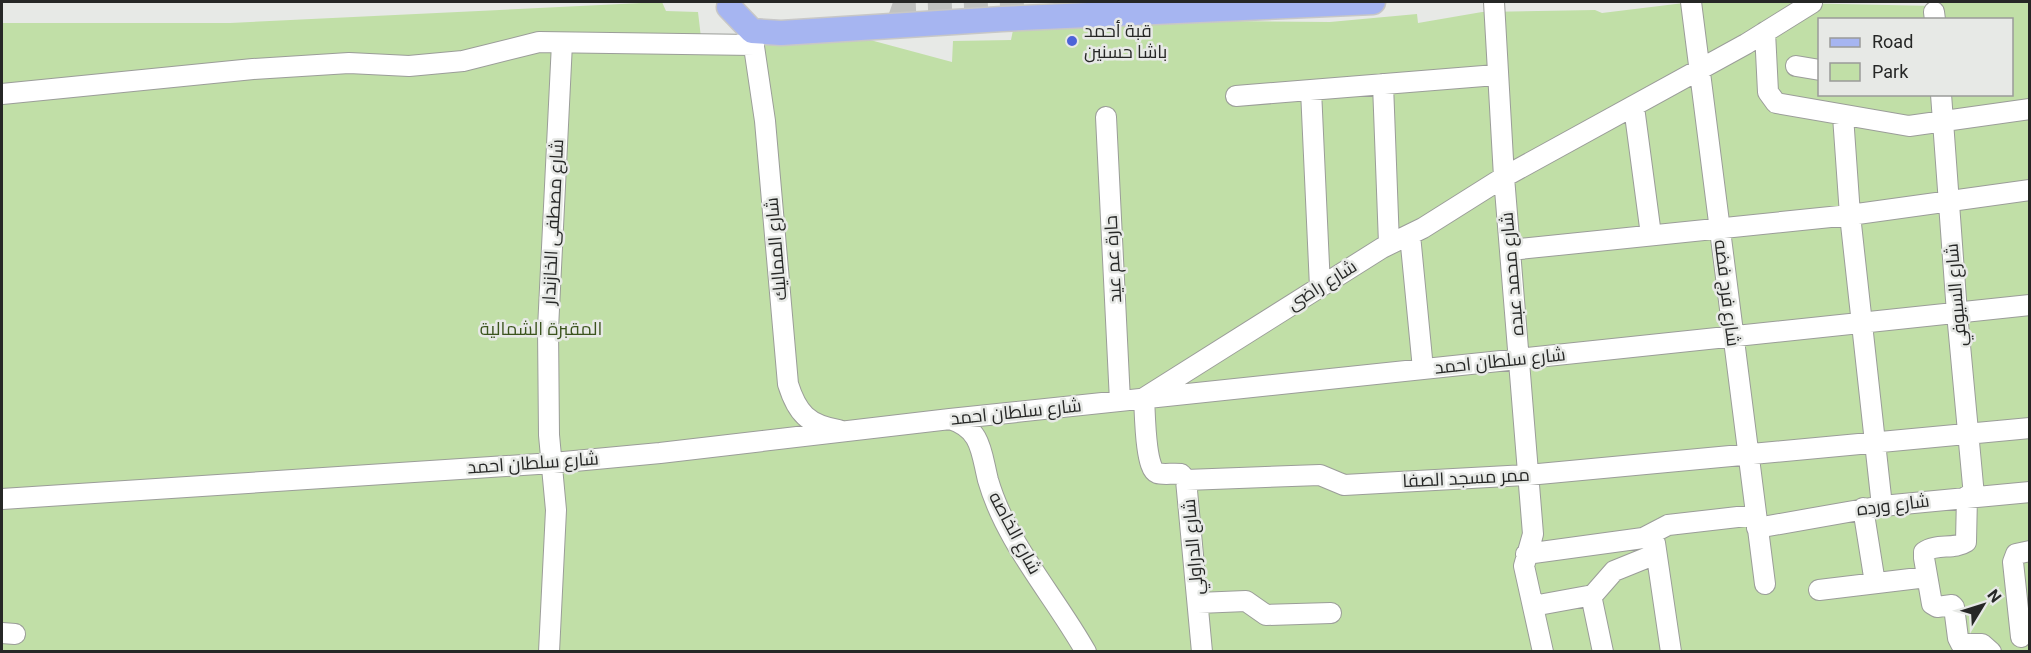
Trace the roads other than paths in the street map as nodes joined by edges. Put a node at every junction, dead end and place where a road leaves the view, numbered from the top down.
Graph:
1 (1373, 2) edge
2 (1494, 2) edge
3 (1691, 2) edge
4 (1812, 3) edge
5 (729, 6) dead end
6 (1765, 32) junction
7 (753, 38) junction
8 (561, 43) junction
9 (1796, 66) dead end
10 (1699, 70) junction
11 (1818, 70) edge
12 (1496, 75) junction
13 (1383, 84) junction
14 (1311, 90) junction
15 (2, 94) edge
16 (1236, 96) dead end
17 (1941, 96) edge
18 (1634, 107) junction
19 (2030, 109) edge
20 (1843, 116) junction
21 (1106, 117) dead end
22 (1942, 120) junction
23 (1503, 177) junction
24 (2030, 190) edge
25 (1948, 201) junction
26 (1850, 215) junction
27 (1719, 227) junction
28 (1410, 235) junction
29 (1651, 235) junction
30 (1389, 244) junction
31 (1510, 250) junction
32 (1320, 287) junction
33 (2030, 305) edge
34 (1957, 313) junction
35 (1862, 323) junction
36 (1733, 336) junction
37 (1519, 359) junction
38 (1423, 369) junction
39 (1144, 399) junction
40 (1120, 401) junction
41 (950, 419) junction
42 (2030, 428) edge
43 (847, 431) junction
44 (1969, 434) junction
45 (1875, 443) junction
46 (1748, 455) junction
47 (553, 463) junction
48 (1528, 475) junction
49 (1186, 480) junction
50 (2030, 492) edge
51 (1970, 496) junction
52 (2, 499) edge
53 (1873, 507) junction
54 (1756, 522) junction
55 (1653, 532) junction
56 (2030, 551) edge
57 (1526, 554) junction
58 (1656, 554) junction
59 (1927, 577) junction
60 (1875, 583) junction
61 (1765, 584) dead end
62 (1819, 590) dead end
63 (1591, 595) junction
64 (1198, 603) junction
65 (1533, 606) junction
66 (1331, 612) dead end
67 (2021, 640) edge
68 (549, 651) edge
69 (1086, 651) edge
70 (1202, 651) edge
71 (1542, 651) edge
72 (1603, 651) edge
73 (1671, 651) edge
74 (1991, 651) edge

1 - 7 main road
2 - 12 street, شارع محمد عبده
3 - 10 street, شارع فرج فضه
4 - 6 street, شارع راضى
5 - 7 main road
6 - 10 street, شارع راضى
6 - 20 street
7 - 8 street
7 - 43 street, شارع المماليك
8 - 15 street
8 - 47 street, شارع مصطفى الخازندار
9 - 11 street
10 - 18 street, شارع راضى
10 - 27 street, شارع فرج فضه
12 - 13 street
12 - 23 street, شارع محمد عبده
13 - 14 street
13 - 30 street
14 - 16 street
14 - 32 street
17 - 22 street, شارع السيوفي
18 - 23 street, شارع راضى
18 - 29 street
19 - 22 street
20 - 22 street
20 - 26 street
21 - 40 street, حارة عم عيد
22 - 25 street, شارع السيوفي
23 - 28 street, شارع راضى
23 - 31 street, شارع محمد عبده
24 - 25 street
25 - 26 street
25 - 34 street, شارع السيوفي
26 - 27 street
26 - 35 street
27 - 29 street
27 - 36 street, شارع فرج فضه
28 - 30 street, شارع راضى
28 - 38 street
29 - 31 street
30 - 32 street, شارع راضى
31 - 37 street, شارع محمد عبده
32 - 39 street, شارع راضى
33 - 34 street, شارع سلطان احمد
34 - 35 street, شارع سلطان احمد
34 - 44 street, شارع السيوفي
35 - 36 street, شارع سلطان احمد
35 - 45 street
36 - 37 street, شارع سلطان احمد
36 - 46 street, شارع فرج فضه
37 - 38 street, شارع سلطان احمد
37 - 48 street, شارع محمد عبده
38 - 39 street, شارع سلطان احمد
39 - 40 street, شارع سلطان احمد
39 - 49 street, شارع الدراولي
40 - 41 street, شارع سلطان احمد
41 - 43 street, شارع سلطان احمد
41 - 69 street, شارع الخاصه
42 - 44 street, ممر مسجد الصفا
43 - 47 street, شارع سلطان احمد
44 - 45 street, ممر مسجد الصفا
44 - 51 street, شارع السيوفي
45 - 46 street, ممر مسجد الصفا
45 - 53 street
46 - 48 street, ممر مسجد الصفا
46 - 54 street, شارع فرج فضه
47 - 52 street, شارع سلطان احمد
47 - 68 street, شارع مصطفى الخازندار
48 - 49 street, ممر مسجد الصفا
48 - 57 street, شارع محمد عبده
49 - 64 street, شارع الدراولي
50 - 51 street, شارع ورده
51 - 53 street, شارع ورده
51 - 59 street, شارع السيوفي
53 - 54 street, شارع ورده
53 - 60 street
54 - 55 street, شارع ورده
54 - 61 street, شارع فرج فضه
55 - 57 street, شارع ورده
55 - 58 street
56 - 67 street
57 - 65 street, شارع محمد عبده
58 - 63 street
58 - 73 street
59 - 60 street
59 - 74 street
60 - 62 street
63 - 65 street
63 - 72 street
64 - 66 street
64 - 70 street, شارع الدراولي
65 - 71 street, شارع محمد عبده

